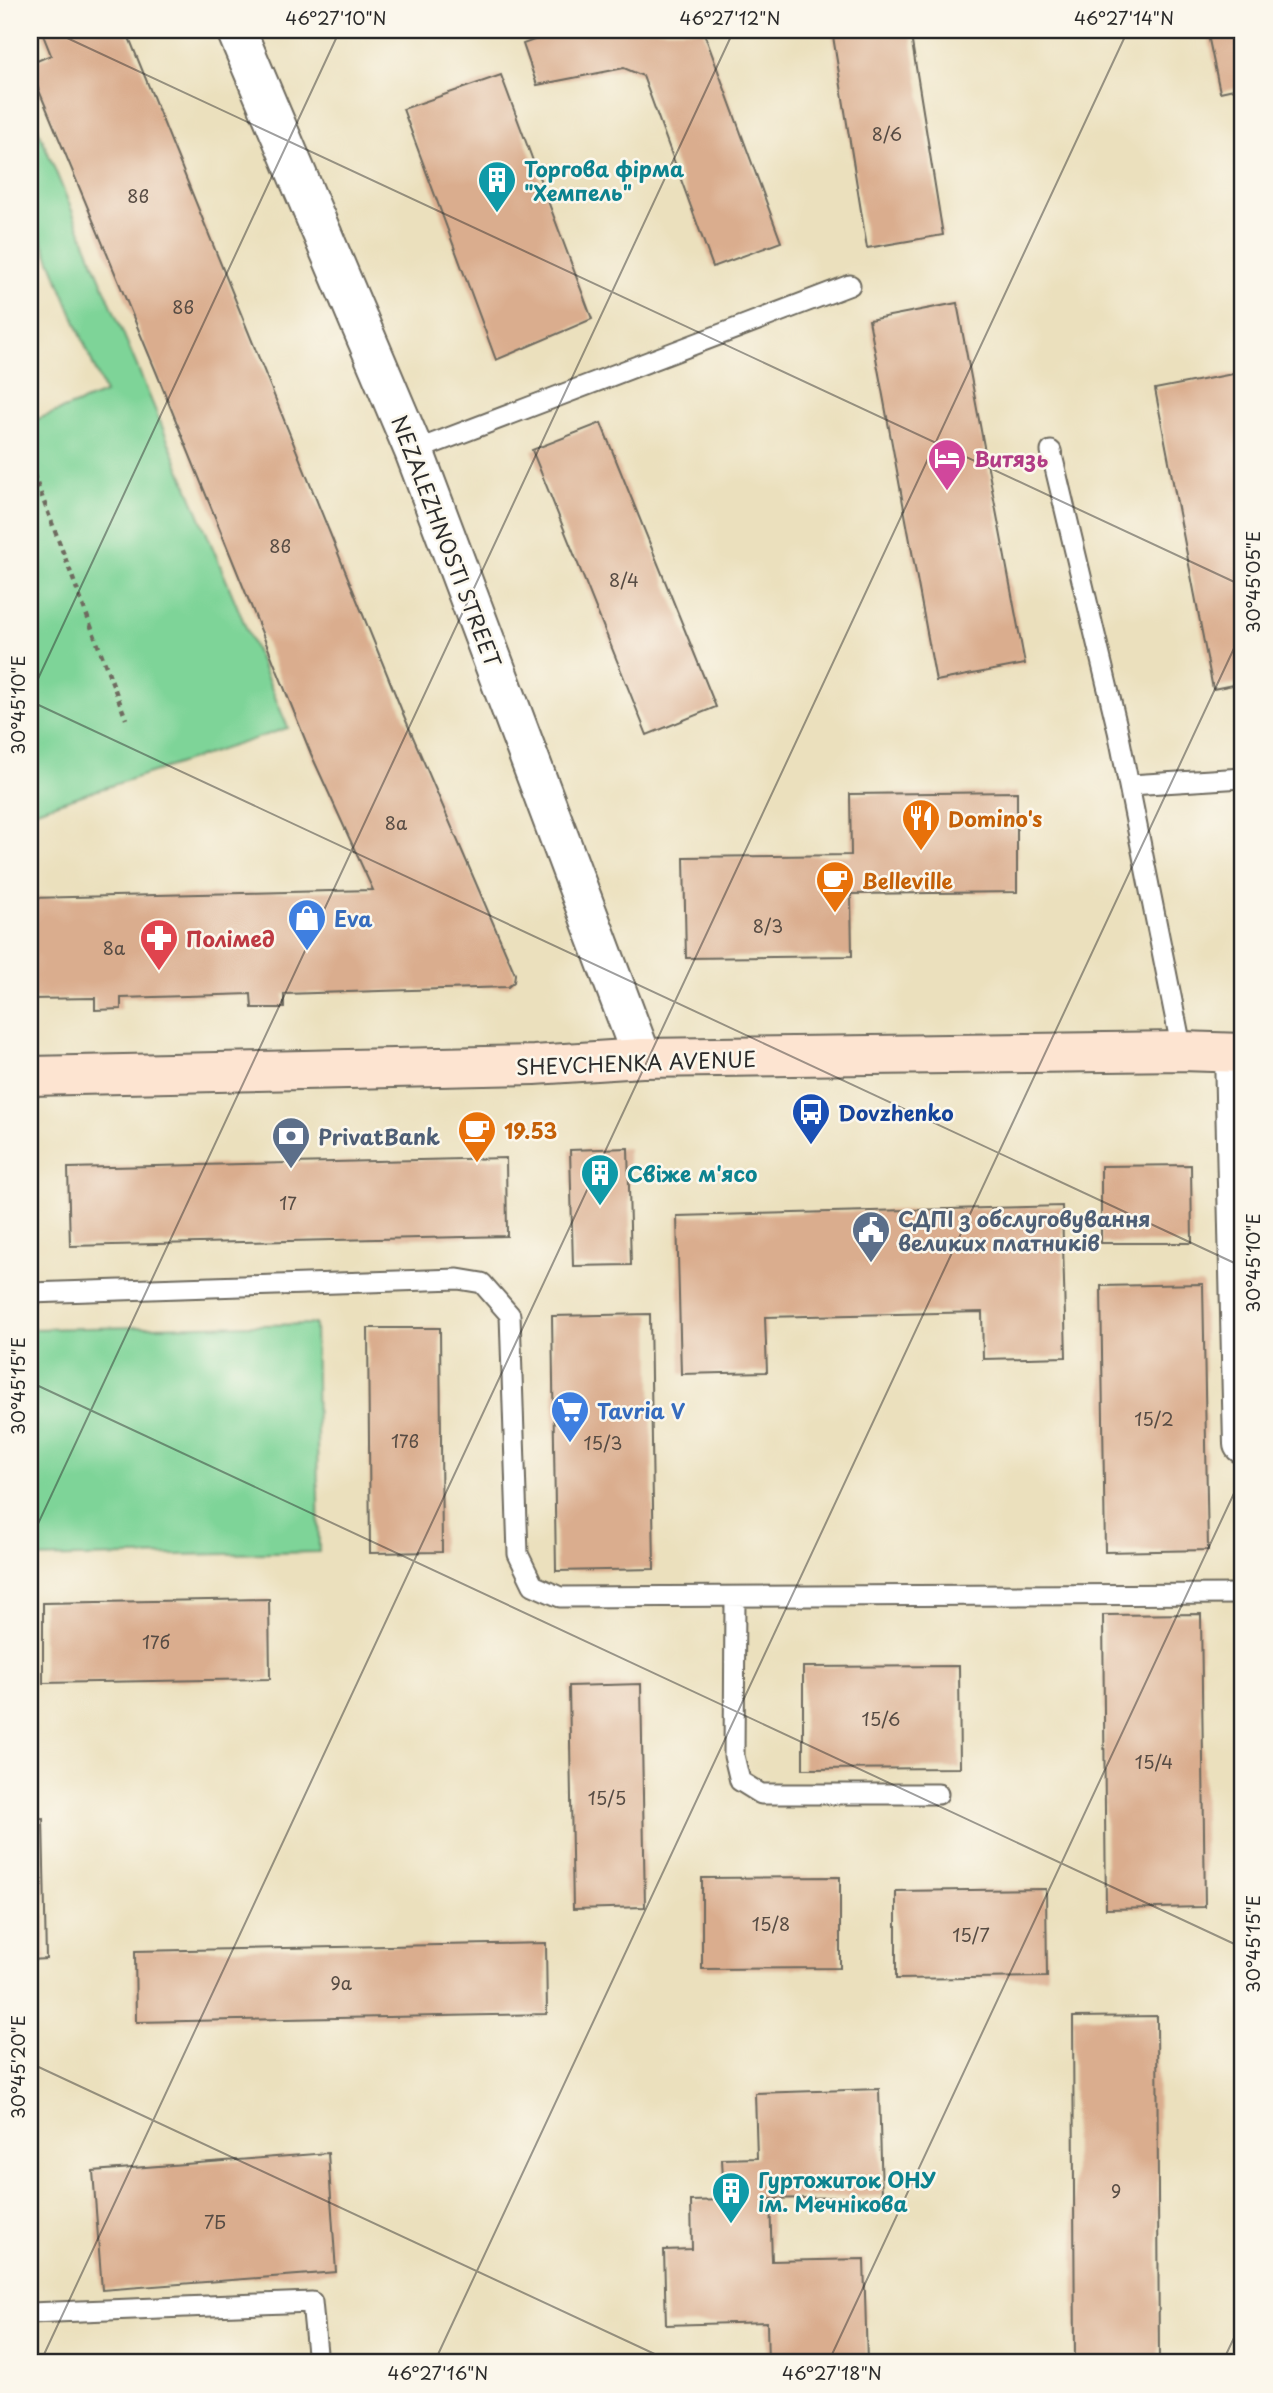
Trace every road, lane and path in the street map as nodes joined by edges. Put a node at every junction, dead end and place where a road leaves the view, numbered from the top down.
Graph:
1 (236, 30) edge
2 (850, 285) dead end
3 (414, 451) junction
4 (1051, 451) dead end
5 (30, 465) edge
6 (126, 719) dead end
7 (1243, 778) edge
8 (1130, 785) junction
9 (1182, 1051) junction
10 (1238, 1053) edge
11 (642, 1058) junction
12 (30, 1076) edge
13 (30, 1293) edge
14 (1243, 1444) edge
15 (1243, 1594) edge
16 (735, 1597) junction
17 (938, 1794) dead end
18 (30, 2313) edge
19 (318, 2363) edge

1 - 3 street, NEZALEZHNOSTI STREET
2 - 3 lane
3 - 11 street, NEZALEZHNOSTI STREET
4 - 8 lane
5 - 6 path
7 - 8 lane
8 - 9 lane
9 - 10 main road, SHEVCHENKA AVENUE
9 - 11 main road, SHEVCHENKA AVENUE
10 - 14 street
11 - 12 main road, SHEVCHENKA AVENUE
13 - 16 lane
15 - 16 lane
16 - 17 lane
18 - 19 lane

